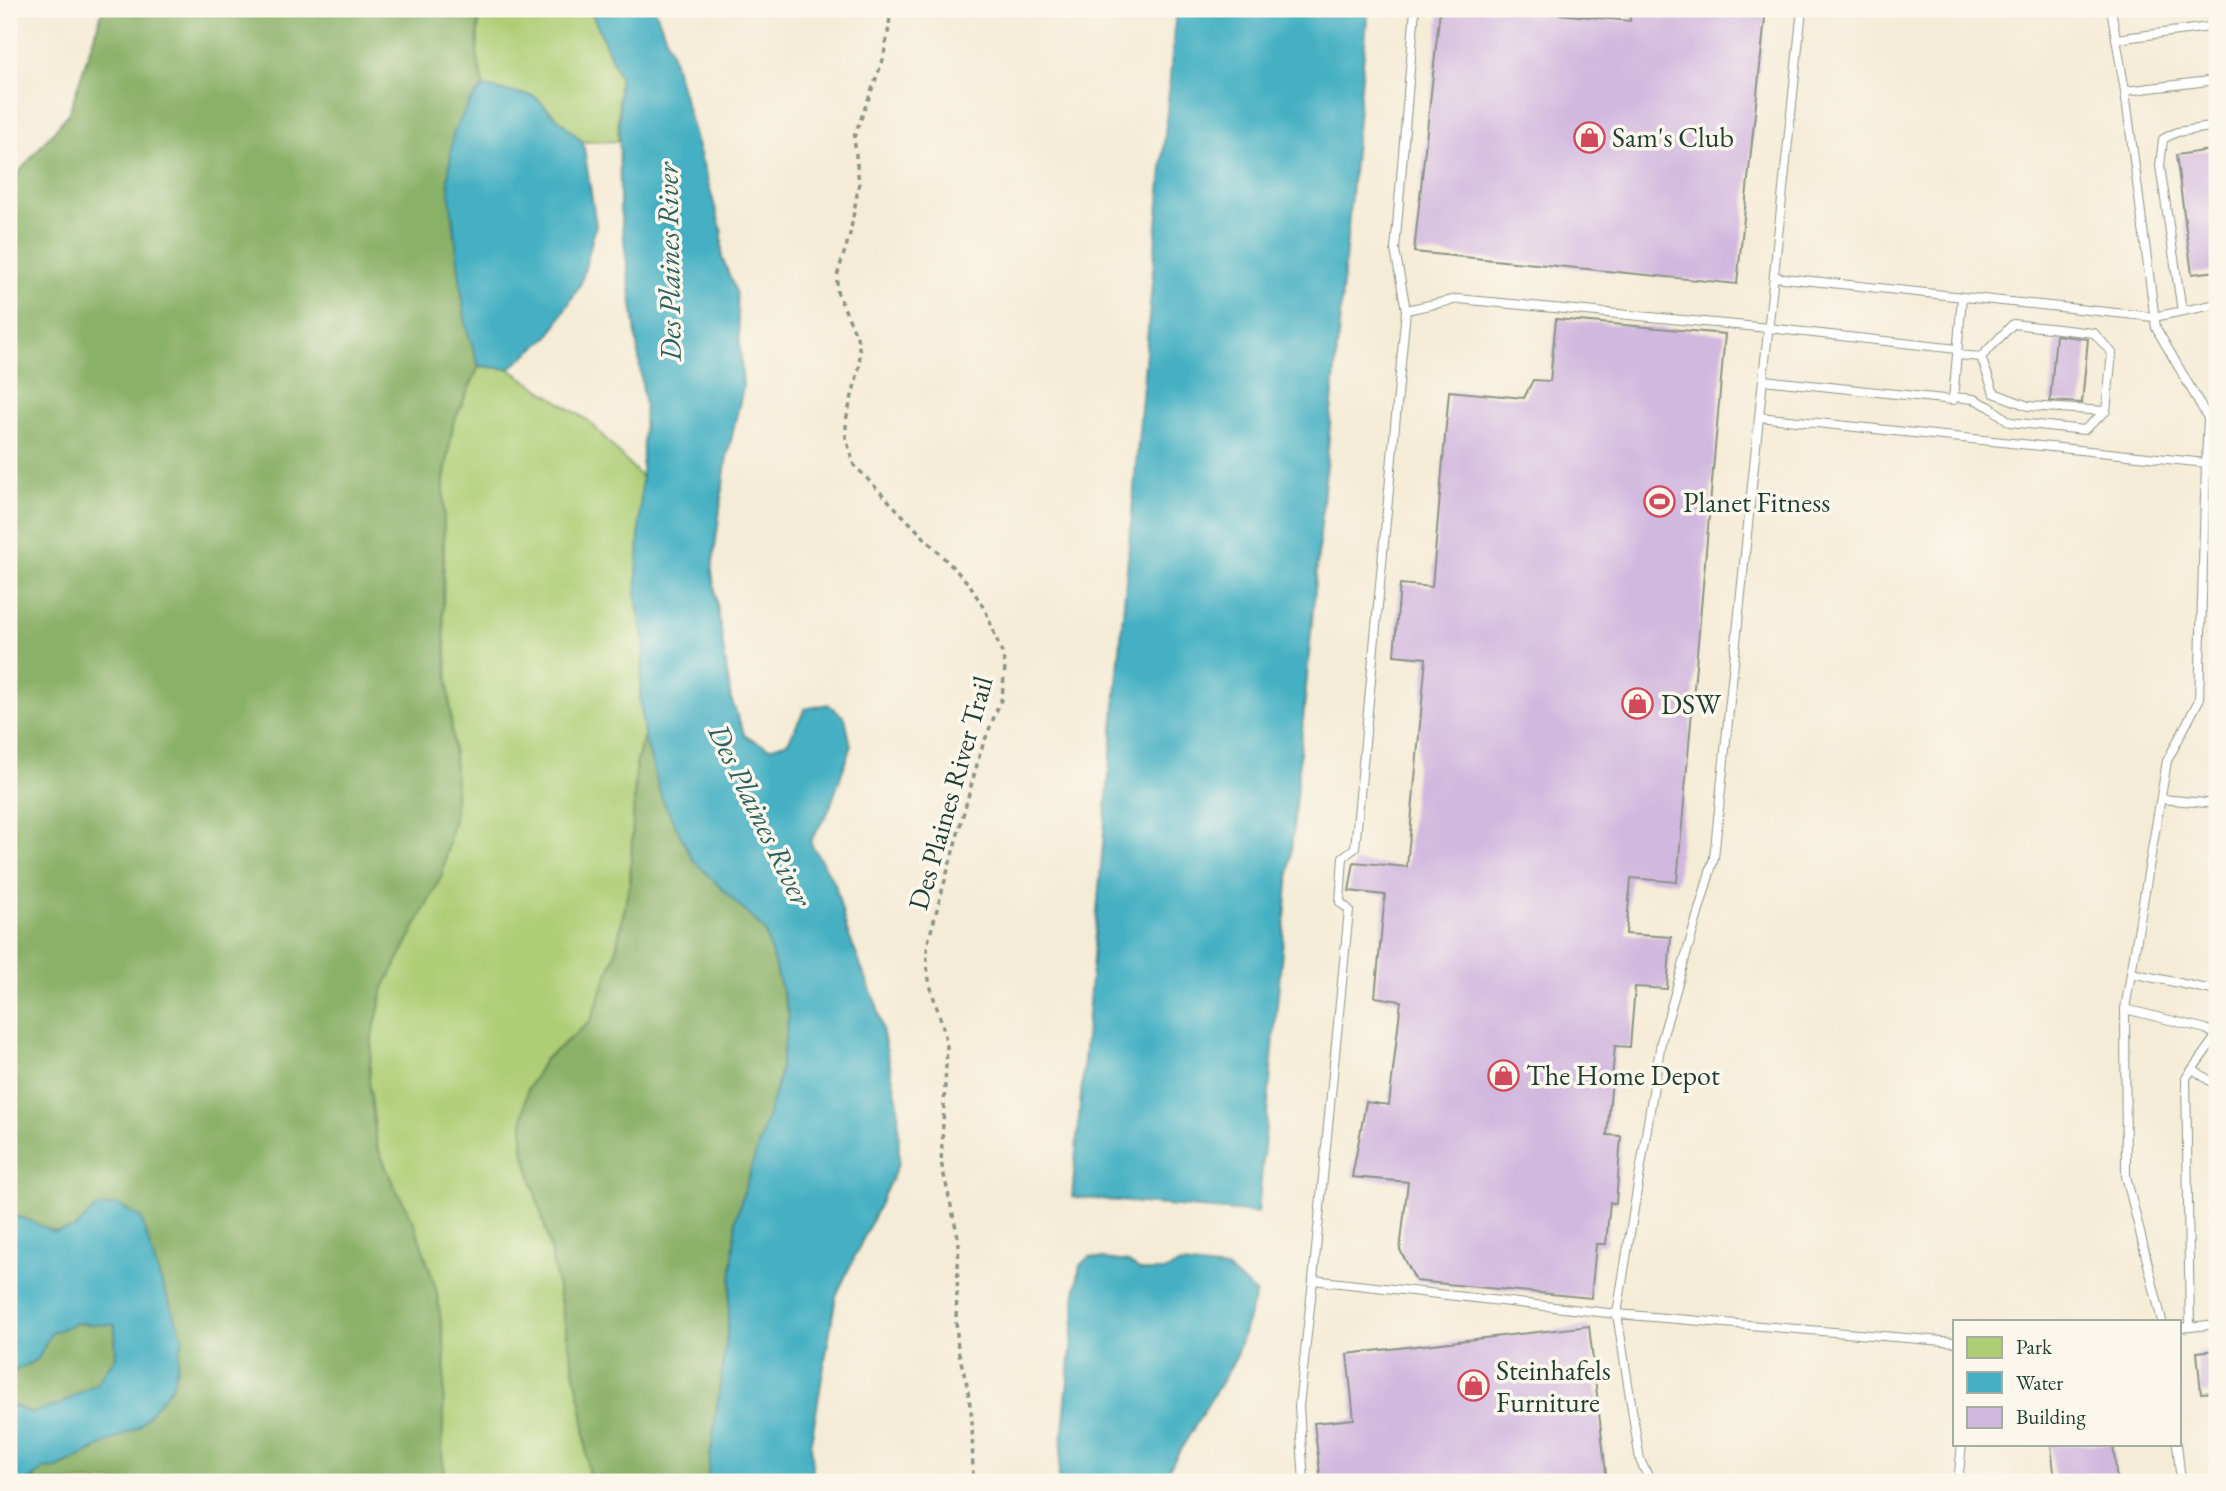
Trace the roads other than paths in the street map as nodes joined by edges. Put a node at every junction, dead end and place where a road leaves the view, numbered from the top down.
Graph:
1 (1415, 9) edge
2 (1802, 9) edge
3 (2111, 9) edge
4 (2217, 26) edge
5 (2116, 39) junction
6 (2217, 80) edge
7 (2125, 91) junction
8 (2217, 126) edge
9 (1774, 277) junction
10 (1962, 297) junction
11 (2217, 304) edge
12 (1406, 310) junction
13 (2182, 311) junction
14 (2154, 317) junction
15 (1768, 328) junction
16 (1957, 352) junction
17 (1981, 357) junction
18 (1763, 380) junction
19 (1953, 397) junction
20 (2106, 411) junction
21 (1759, 417) junction
22 (2217, 441) edge
23 (2207, 442) junction
24 (2206, 463) junction
25 (2161, 799) junction
26 (2217, 804) edge
27 (2131, 973) junction
28 (2217, 991) edge
29 (2125, 1009) junction
30 (2217, 1035) edge
31 (2193, 1069) junction
32 (2217, 1086) edge
33 (1313, 1280) junction
34 (1616, 1314) junction
35 (2162, 1320) edge
36 (2217, 1324) edge
37 (2190, 1327) junction
38 (2180, 1328) edge
39 (1953, 1342) edge
40 (1962, 1446) edge
41 (2177, 1446) edge
42 (1304, 1482) edge
43 (1651, 1482) edge
44 (1958, 1482) edge
45 (2181, 1482) edge

1 - 12 lane
2 - 9 lane
3 - 5 lane
4 - 5 lane
5 - 7 lane
6 - 7 lane
7 - 14 lane
8 - 13 lane
9 - 10 lane
9 - 15 lane
10 - 14 lane
10 - 16 lane
11 - 13 lane
12 - 15 lane
12 - 33 lane
13 - 14 lane
14 - 23 lane
15 - 16 lane
15 - 18 lane
16 - 17 lane
16 - 19 lane
17 - 20 lane
17 - 20 lane
18 - 19 lane
18 - 21 lane
19 - 20 lane
21 - 24 lane
21 - 34 lane
22 - 23 lane
23 - 24 lane
24 - 25 lane
25 - 26 lane
25 - 27 lane
27 - 28 lane
27 - 29 lane
29 - 30 lane
29 - 35 lane
30 - 31 lane
31 - 32 lane
31 - 37 lane
33 - 34 lane
33 - 42 lane
34 - 39 lane
34 - 43 lane
36 - 37 lane
37 - 38 lane
40 - 44 lane
41 - 45 lane

